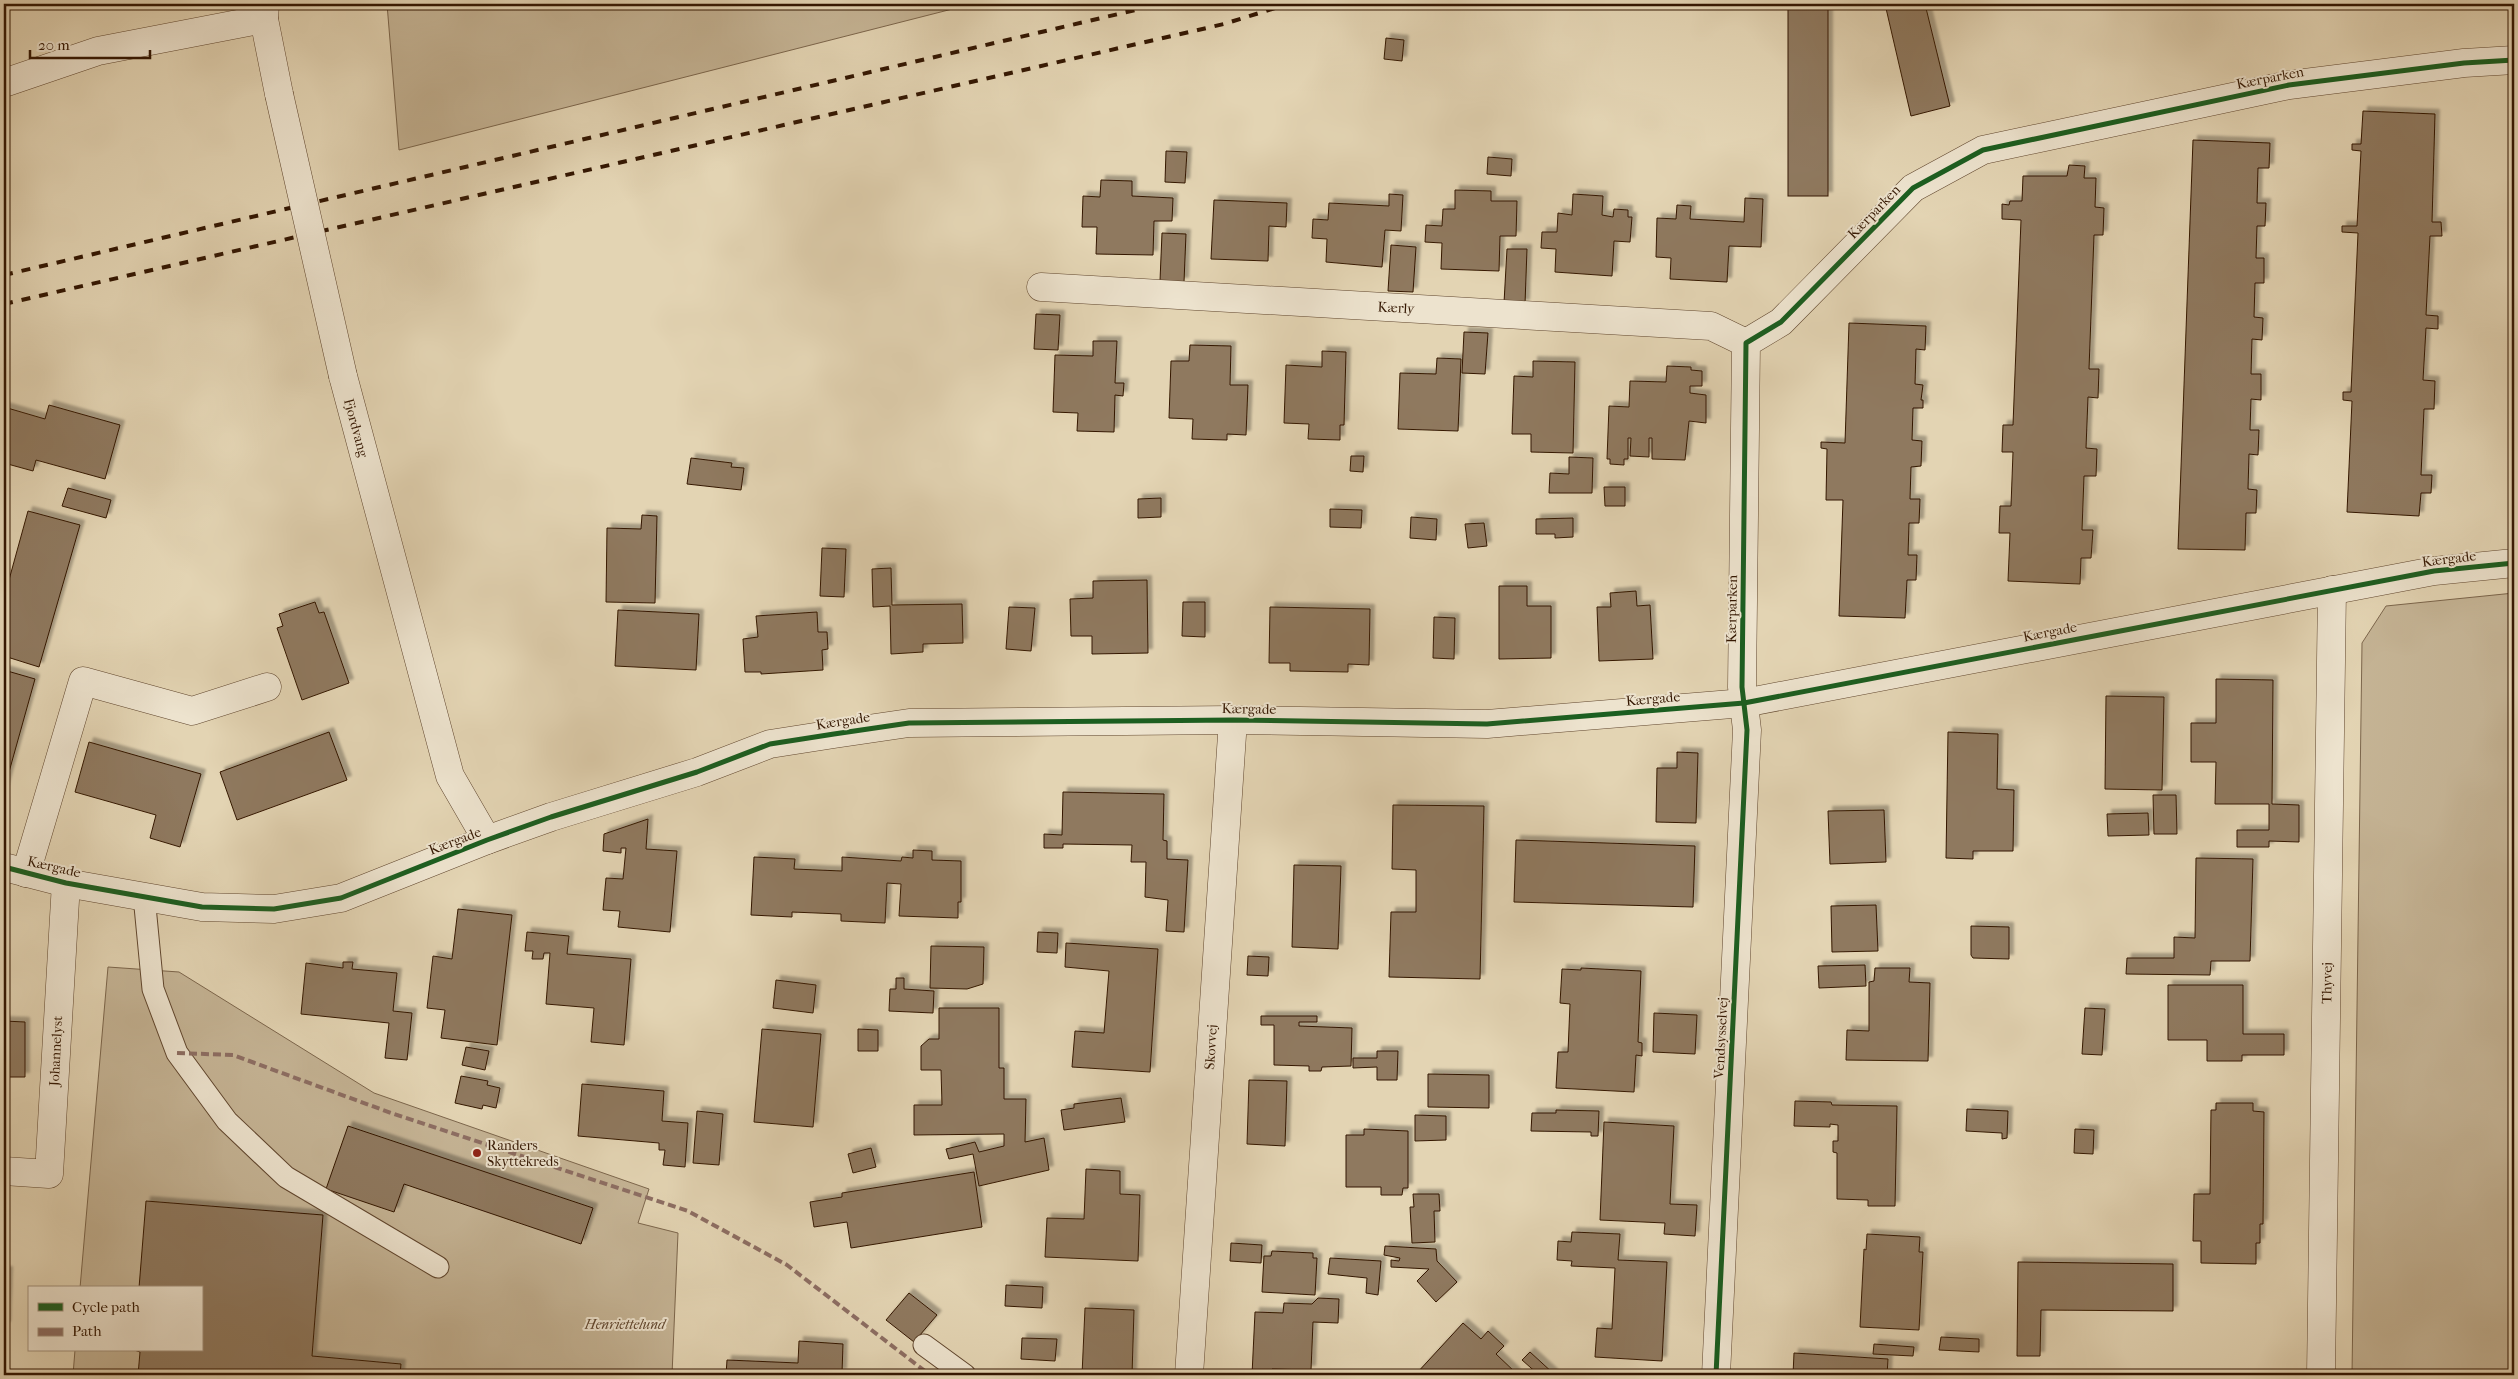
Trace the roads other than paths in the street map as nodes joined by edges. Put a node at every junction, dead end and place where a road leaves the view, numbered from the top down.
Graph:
1 (264, 12) edge
2 (2514, 60) edge
3 (4, 83) edge
4 (1041, 287) dead end
5 (1746, 343) junction
6 (2514, 563) edge
7 (2332, 590) junction
8 (267, 687) dead end
9 (1744, 703) junction
10 (1232, 720) junction
11 (487, 840) junction
12 (15, 870) edge
13 (66, 882) junction
14 (144, 896) junction
15 (4, 1171) edge
16 (438, 1267) dead end
17 (924, 1345) dead end
18 (965, 1375) edge
19 (1189, 1375) edge
20 (1716, 1375) edge
21 (2321, 1375) edge

1 - 3 street
1 - 11 street, Fjordvang, bridge
2 - 5 street, Kærparken
4 - 5 street, Kærly
5 - 9 street, Kærparken
6 - 7 street, Kærgade
7 - 9 street, Kærgade
7 - 21 street, Thyvej
8 - 12 street, Kærgade
9 - 10 street, Kærgade
9 - 20 street, Vendsysselvej
10 - 11 street, Kærgade
10 - 19 street, Skovvej
11 - 14 street, Kærgade
12 - 13 street, Kærgade
13 - 14 street, Kærgade
13 - 15 street, Johannelyst
14 - 16 lane
17 - 18 lane

